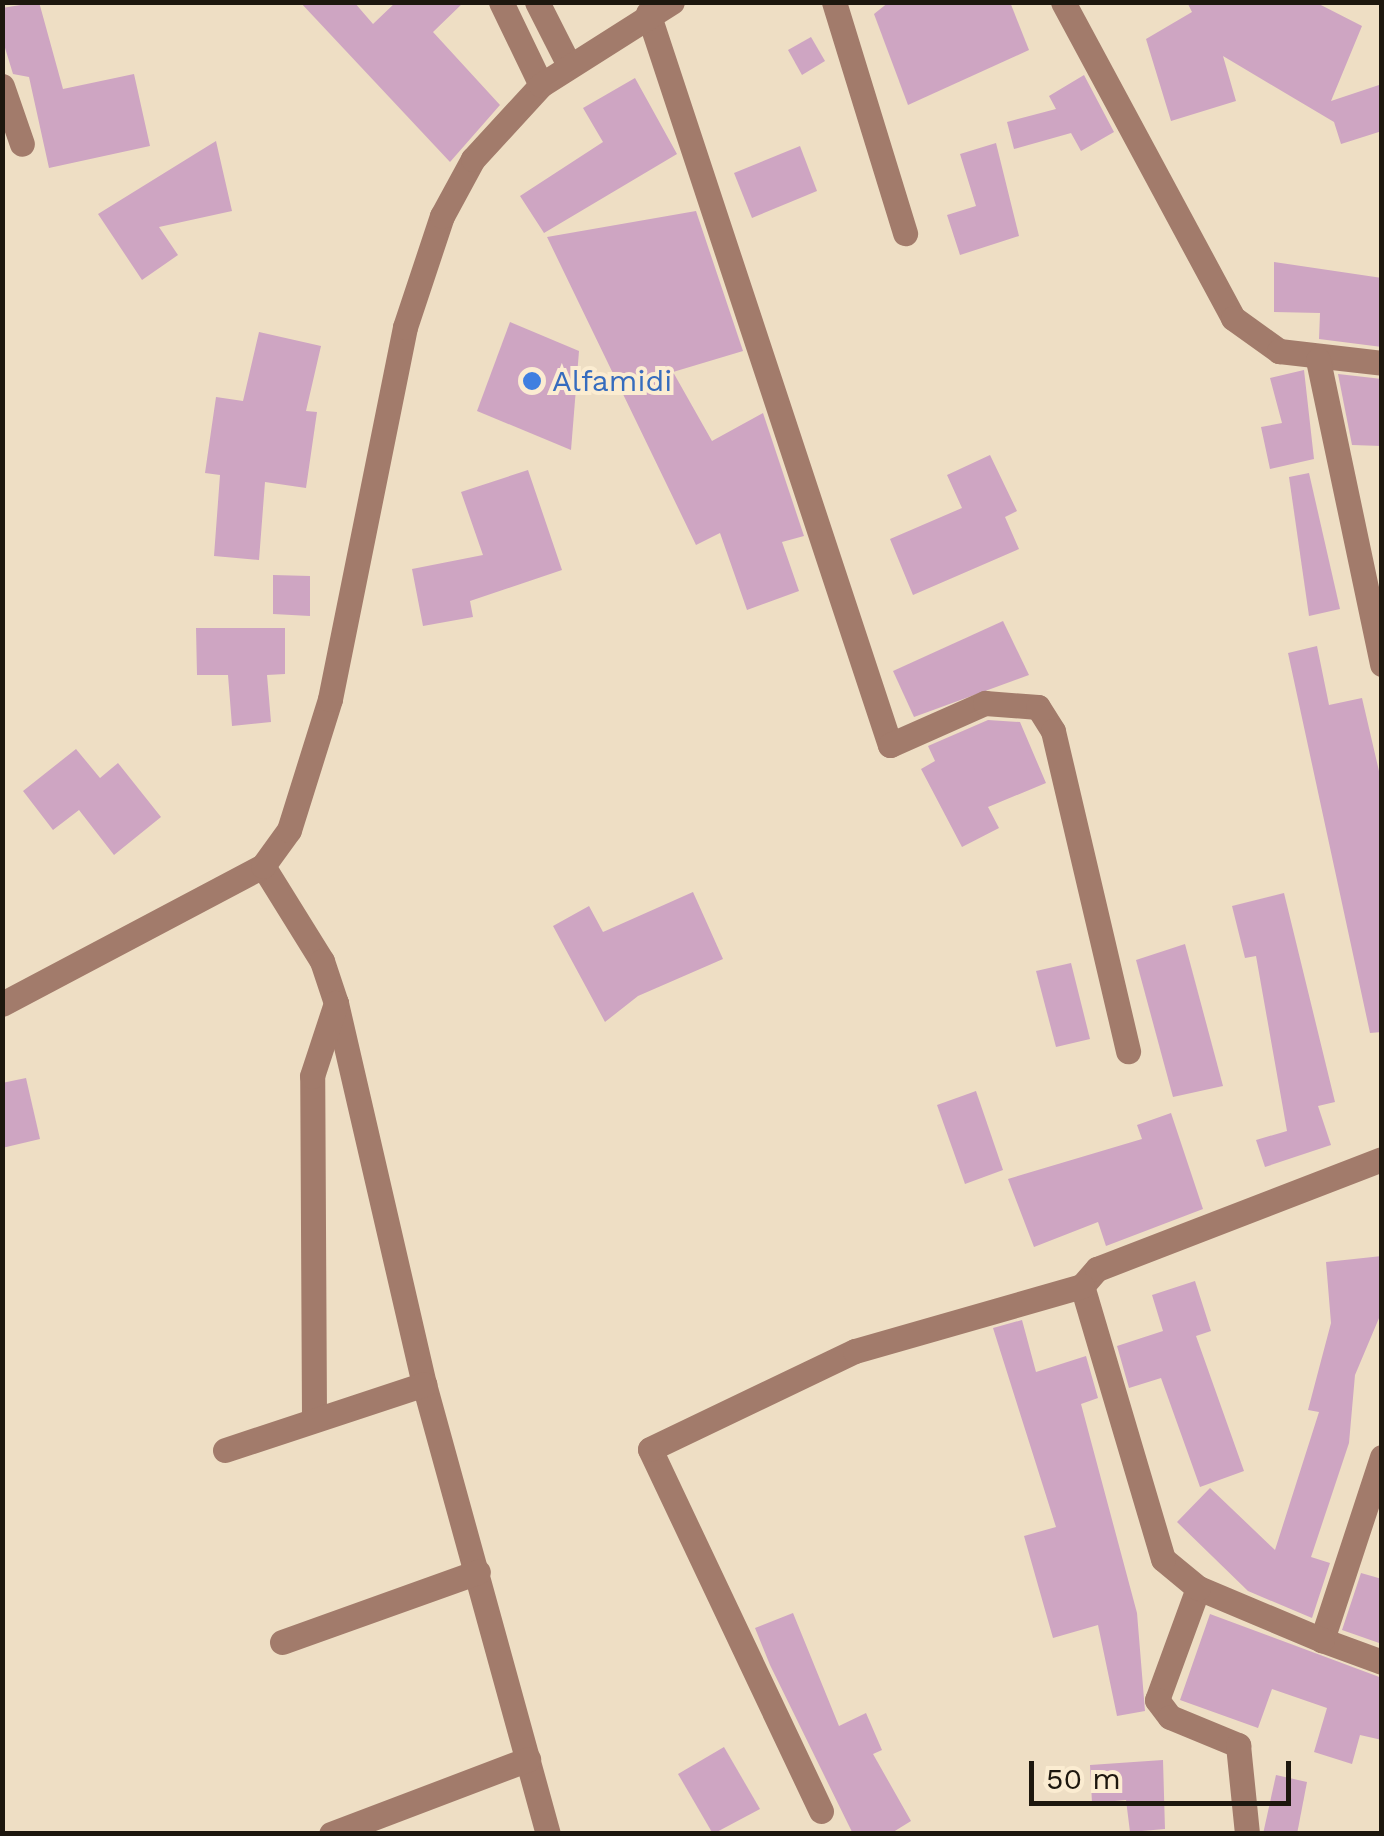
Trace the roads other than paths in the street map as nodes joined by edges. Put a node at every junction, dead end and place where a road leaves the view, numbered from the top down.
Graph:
1 (501, 2) edge
2 (538, 2) edge
3 (672, 2) edge
4 (834, 2) edge
5 (1064, 2) edge
6 (648, 13) junction
7 (569, 65) junction
8 (542, 85) junction
9 (2, 86) edge
10 (22, 144) dead end
11 (905, 233) dead end
12 (1318, 360) junction
13 (1382, 363) edge
14 (1370, 552) edge
15 (1382, 664) edge
16 (263, 866) junction
17 (336, 1003) junction
18 (2, 1004) edge
19 (1128, 1051) dead end
20 (1377, 1168) edge
21 (1082, 1286) junction
22 (424, 1384) junction
23 (314, 1416) junction
24 (225, 1450) dead end
25 (1382, 1457) edge
26 (478, 1572) junction
27 (1198, 1588) junction
28 (1322, 1640) junction
29 (282, 1642) dead end
30 (1382, 1662) edge
31 (528, 1759) junction
32 (821, 1810) dead end
33 (331, 1834) edge
34 (548, 1834) edge
35 (1248, 1834) edge

1 - 8 street
2 - 7 street
3 - 6 street
4 - 11 street
5 - 12 street
6 - 7 street
6 - 19 street
7 - 8 street
8 - 16 street
9 - 10 street
12 - 13 street
12 - 14 street
14 - 15 street
16 - 17 street
16 - 18 street
17 - 22 street
17 - 23 street
20 - 21 street
21 - 27 street
21 - 32 street
22 - 23 street
22 - 26 street
23 - 24 street
25 - 28 street
26 - 29 street
26 - 31 street
27 - 28 street
27 - 35 street
28 - 30 street
31 - 33 street
31 - 34 street

